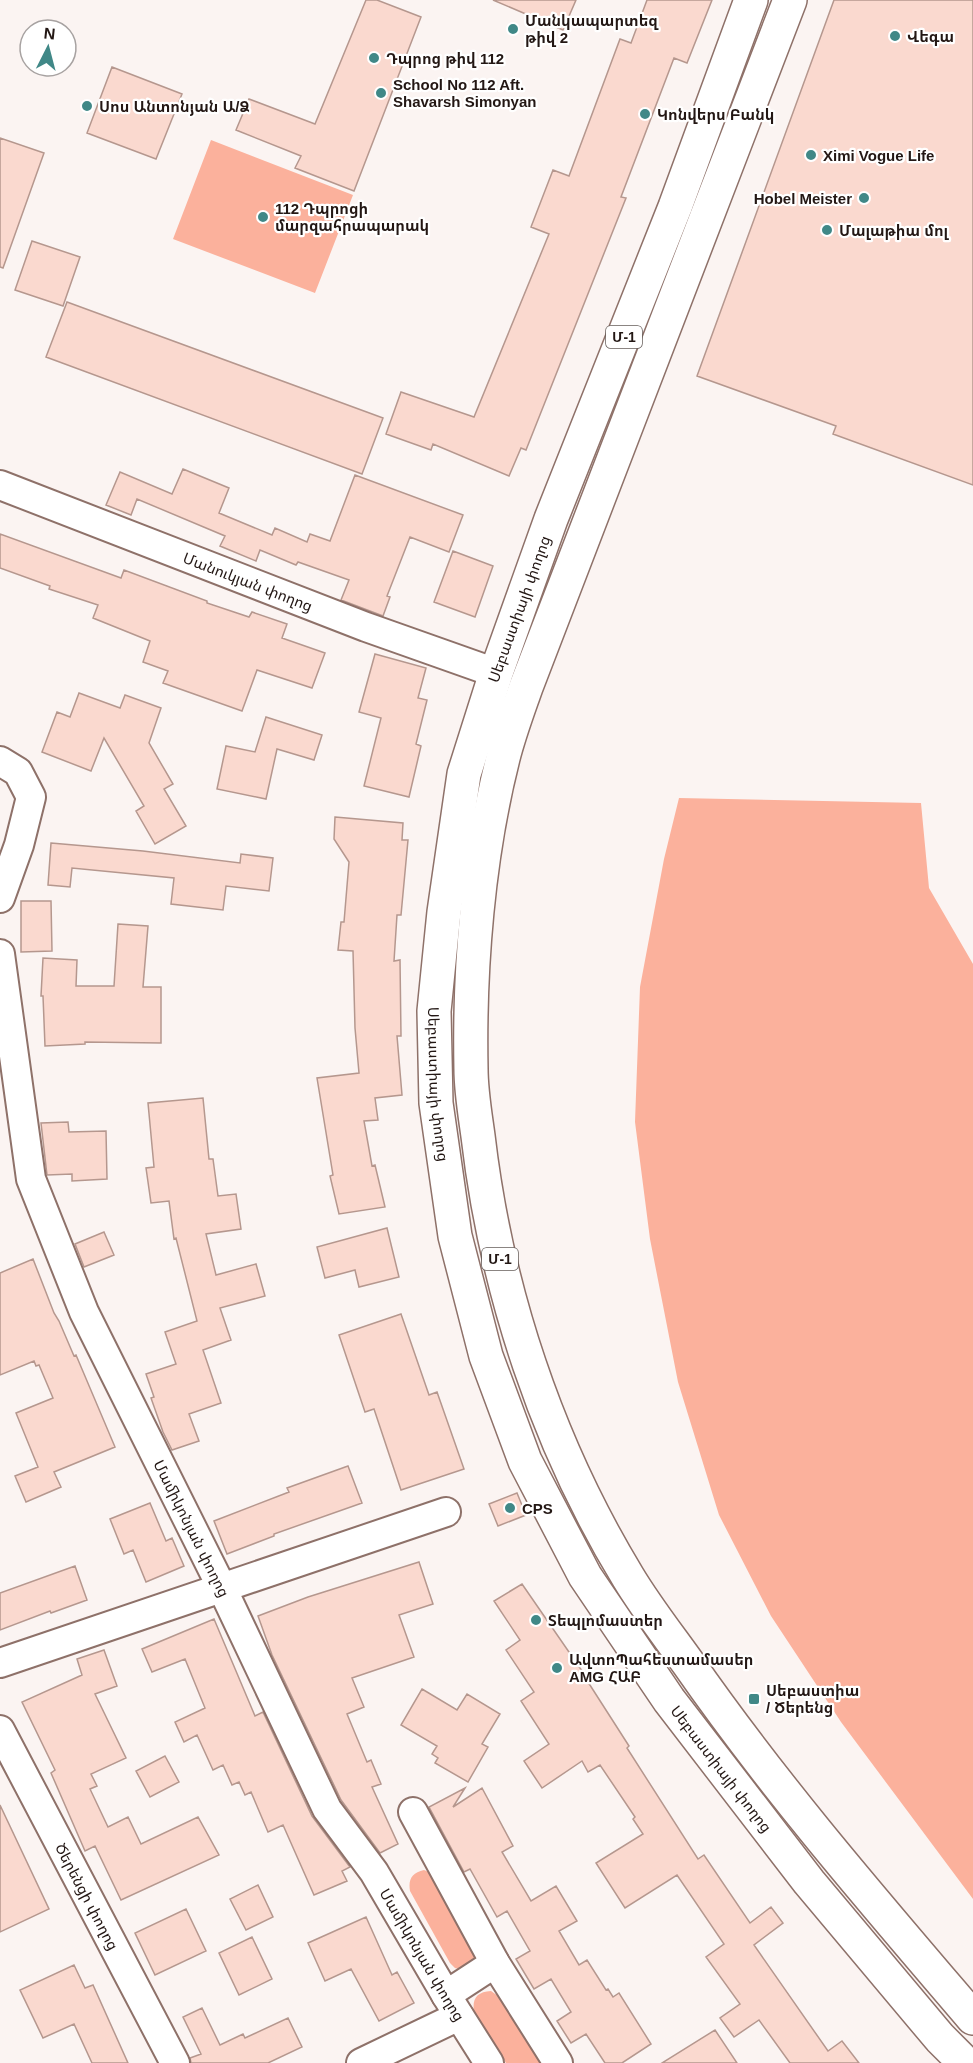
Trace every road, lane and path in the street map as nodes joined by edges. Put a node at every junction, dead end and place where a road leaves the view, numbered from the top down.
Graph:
1 (751, 0) edge
2 (790, 0) edge
3 (0, 485) edge
4 (496, 673) junction
5 (0, 761) edge
6 (0, 898) edge
7 (0, 954) edge
8 (446, 1512) dead end
9 (222, 1588) junction
10 (0, 1663) edge
11 (0, 1730) edge
12 (413, 1812) dead end
13 (495, 1964) junction
14 (452, 2006) junction
15 (973, 2018) edge
16 (175, 2063) edge
17 (361, 2063) edge
18 (489, 2063) edge
19 (558, 2063) edge
20 (965, 2063) edge

1 - 4 main road, Սեբաստիայի փողոց / Մ-1
2 - 15 main road, Սեբաստիայի փողոց / Մ-1
3 - 4 street, Մանուկյան փողոց
4 - 20 main road, Սեբաստիայի փողոց / Մ-1
5 - 6 street
7 - 9 street, Մամիկոնյան փողոց
8 - 9 street
9 - 10 street
9 - 14 street, Մամիկոնյան փողոց
11 - 16 street, Ծերենցի փողոց
12 - 13 street
13 - 14 street
13 - 19 street
14 - 17 street
14 - 18 street, Մամիկոնյան փողոց

